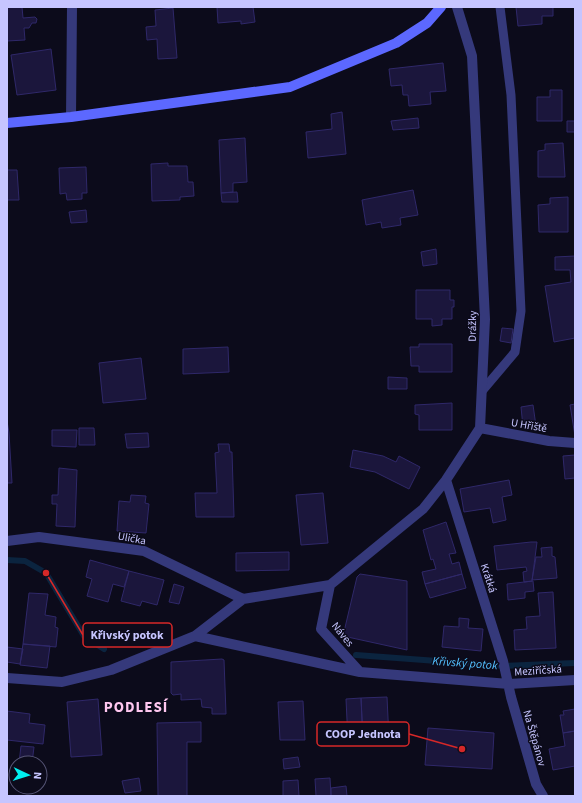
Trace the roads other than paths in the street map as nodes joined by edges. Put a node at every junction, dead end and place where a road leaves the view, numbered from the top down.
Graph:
1 (72, 7) edge
2 (441, 7) edge
3 (457, 7) edge
4 (500, 7) edge
5 (71, 117) junction
6 (7, 123) edge
7 (482, 391) junction
8 (480, 428) junction
9 (575, 443) edge
10 (446, 480) junction
11 (7, 541) edge
12 (330, 585) junction
13 (243, 599) junction
14 (195, 636) junction
15 (360, 672) junction
16 (7, 678) edge
17 (575, 680) edge
18 (509, 684) junction
19 (543, 796) edge

1 - 5 street
2 - 5 street
3 - 7 street, Drážky
4 - 7 lane
5 - 6 street
7 - 8 street, Drážky
8 - 9 street, U Hřiště
8 - 10 street
10 - 12 street
10 - 18 street, Krátká
11 - 13 street, Ulička
12 - 13 street
12 - 15 street, Náves
13 - 14 street
14 - 15 street
14 - 16 street
15 - 18 street, Meziříčská
17 - 18 street, Meziříčská
18 - 19 street, Na Štěpánov

